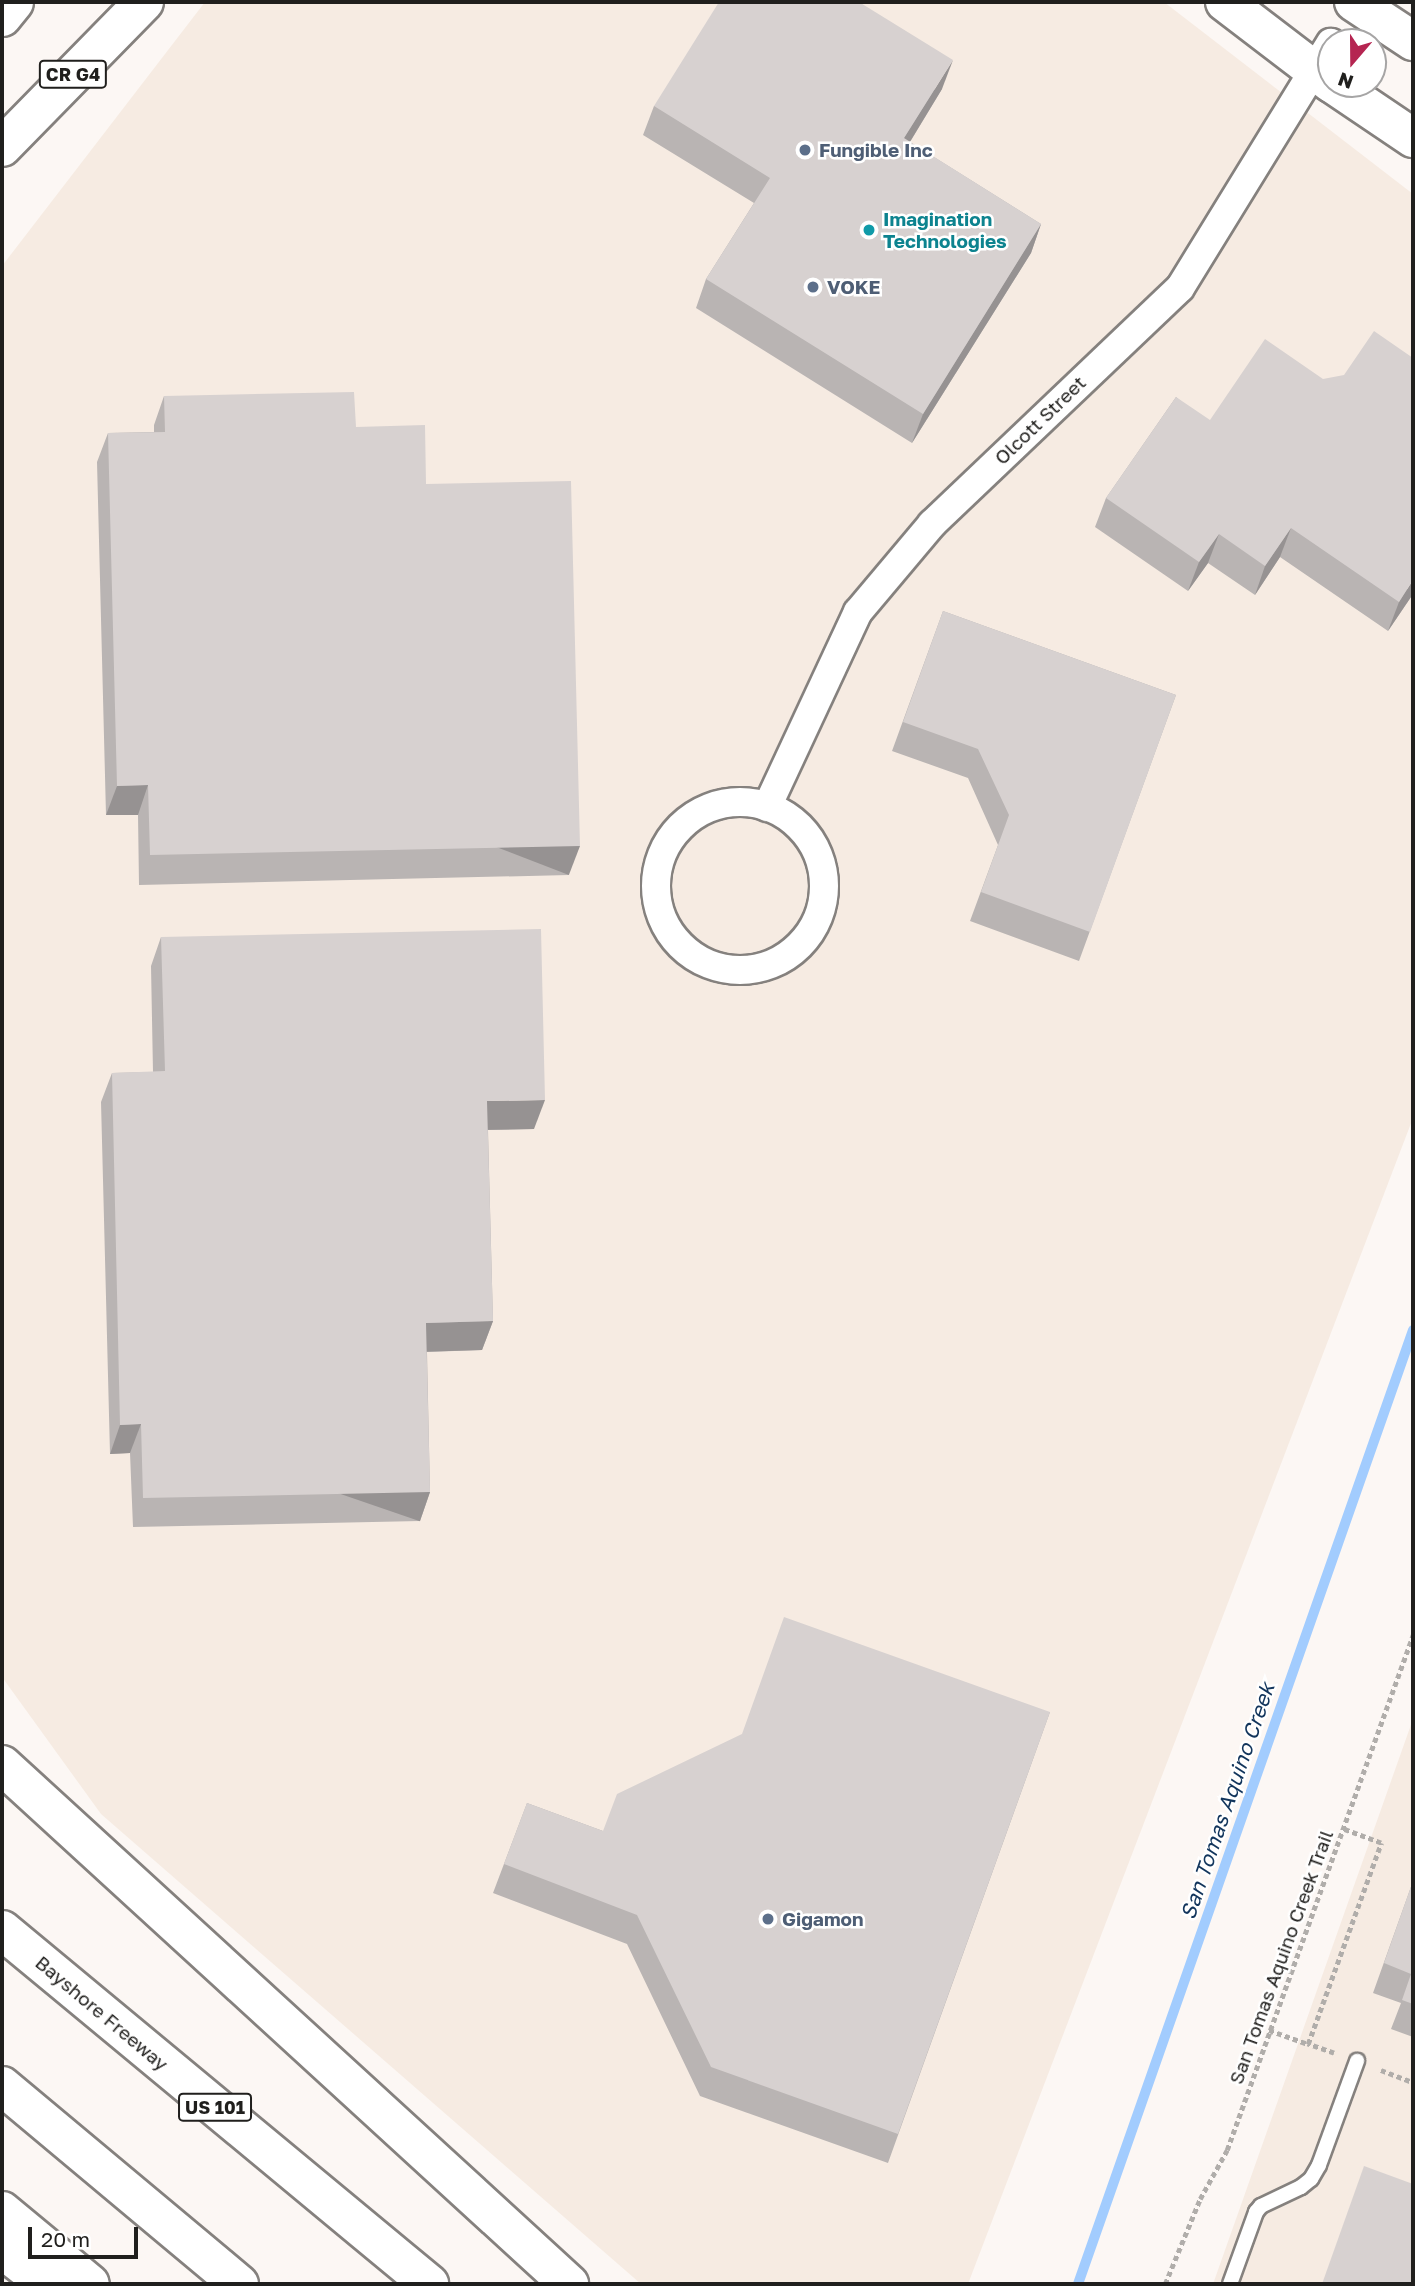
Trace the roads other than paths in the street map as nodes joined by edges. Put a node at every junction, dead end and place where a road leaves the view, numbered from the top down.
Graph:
1 (14, 2) edge
2 (144, 2) edge
3 (1225, 2) edge
4 (1354, 2) edge
5 (2, 17) edge
6 (1343, 28) edge
7 (1413, 41) edge
8 (1317, 58) edge
9 (1317, 82) edge
10 (1366, 98) edge
11 (1413, 138) edge
12 (2, 147) edge
13 (766, 807) junction
14 (2, 1765) edge
15 (2, 1796) edge
16 (2, 1930) edge
17 (290, 2030) junction
18 (1357, 2061) road end
19 (2, 2086) edge
20 (2, 2211) edge
21 (2, 2249) edge
22 (47, 2284) edge
23 (90, 2284) edge
24 (239, 2284) edge
25 (429, 2284) edge
26 (569, 2284) edge
27 (1230, 2284) edge

1 - 5 main road
2 - 12 main road, CR G4
3 - 8 main road
4 - 6 street, Olcott Street
4 - 7 main road
9 - 13 street, Olcott Street
10 - 11 main road
13 - 13 street
14 - 17 main road
15 - 17 main road
16 - 25 main road, Bayshore Freeway / US 101
17 - 26 main road
18 - 27 lane
19 - 24 main road
20 - 23 main road
21 - 22 main road

